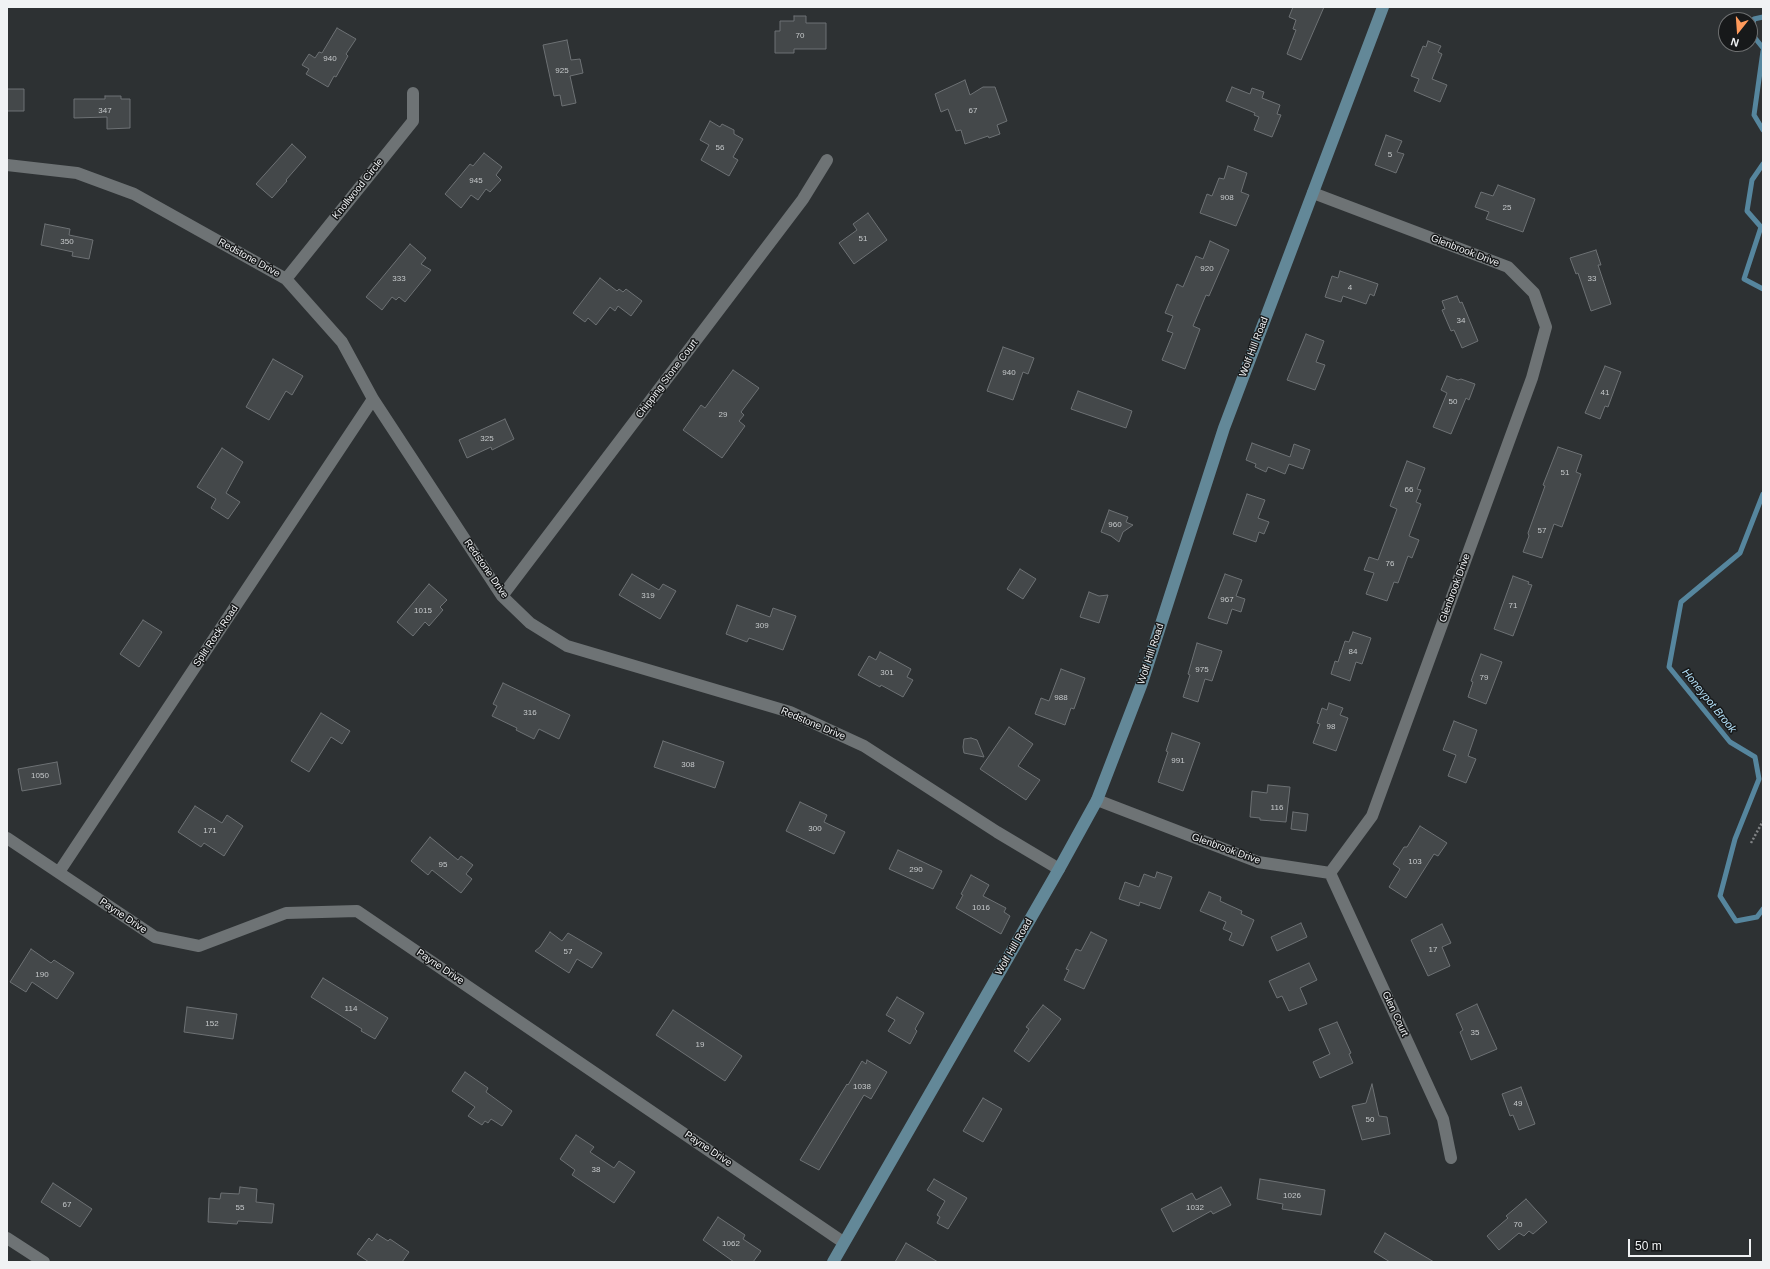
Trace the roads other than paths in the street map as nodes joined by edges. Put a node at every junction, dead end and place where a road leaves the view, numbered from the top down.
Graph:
1 (1383, 7) edge
2 (413, 93) dead end
3 (827, 160) dead end
4 (7, 166) edge
5 (1313, 193) junction
6 (286, 279) junction
7 (372, 399) junction
8 (502, 596) junction
9 (1097, 800) junction
10 (7, 838) edge
11 (1059, 869) junction
12 (59, 872) junction
13 (1330, 873) junction
14 (1450, 1158) dead end
15 (7, 1238) edge
16 (843, 1242) junction
17 (44, 1262) edge
18 (832, 1262) edge

1 - 5 street, Wolf Hill Road
2 - 6 street, Knollwood Circle
3 - 8 street, Chipping Stone Court
4 - 6 street, Redstone Drive
5 - 9 street, Wolf Hill Road
5 - 13 street, Glenbrook Drive
6 - 7 street, Redstone Drive
7 - 8 street, Redstone Drive
7 - 12 street, Split Rock Road
8 - 11 street, Redstone Drive
9 - 11 street, Wolf Hill Road
9 - 13 street, Glenbrook Drive
10 - 12 street, Payne Drive
11 - 16 street, Wolf Hill Road
12 - 16 street, Payne Drive
13 - 14 street, Glen Court
15 - 17 street
16 - 18 street, Wolf Hill Road

